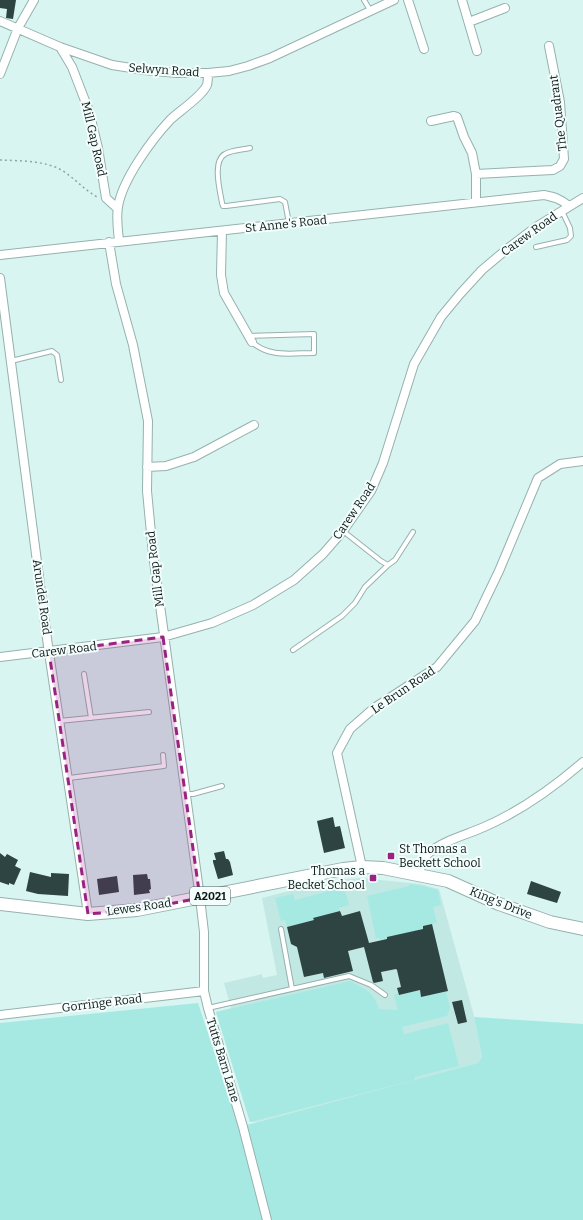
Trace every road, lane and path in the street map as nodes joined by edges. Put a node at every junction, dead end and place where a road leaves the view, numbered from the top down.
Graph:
1 (34, 0) edge
2 (364, 0) edge
3 (394, 0) edge
4 (408, 0) edge
5 (462, 0) edge
6 (505, 8) dead end
7 (370, 10) junction
8 (0, 21) edge
9 (469, 22) junction
10 (18, 28) junction
11 (549, 46) dead end
12 (60, 47) junction
13 (424, 49) dead end
14 (476, 50) dead end
15 (208, 73) junction
16 (0, 74) edge
17 (431, 121) dead end
18 (250, 148) dead end
19 (0, 160) edge
20 (476, 174) junction
21 (99, 198) dead end
22 (583, 198) edge
23 (476, 202) junction
24 (569, 206) junction
25 (117, 208) junction
26 (562, 211) junction
27 (289, 224) junction
28 (222, 231) junction
29 (119, 241) junction
30 (109, 242) junction
31 (536, 247) dead end
32 (0, 255) edge
33 (0, 278) edge
34 (250, 339) junction
35 (10, 361) junction
36 (61, 380) dead end
37 (254, 425) dead end
38 (583, 461) edge
39 (147, 467) junction
40 (343, 531) junction
41 (413, 532) dead end
42 (388, 565) junction
43 (163, 637) junction
44 (293, 650) dead end
45 (49, 652) junction
46 (0, 657) edge
47 (84, 674) dead end
48 (149, 712) dead end
49 (91, 718) junction
50 (59, 721) junction
51 (163, 755) dead end
52 (583, 762) edge
53 (69, 778) junction
54 (222, 786) dead end
55 (185, 794) junction
56 (362, 867) junction
57 (419, 875) junction
58 (200, 898) junction
59 (0, 904) edge
60 (88, 914) junction
61 (281, 929) dead end
62 (583, 929) edge
63 (292, 988) junction
64 (204, 991) junction
65 (385, 995) dead end
66 (208, 1008) junction
67 (0, 1015) edge
68 (267, 1220) edge

1 - 10 street
2 - 7 lane
3 - 7 street, Selwyn Road
4 - 13 street
5 - 9 street
6 - 9 street
7 - 15 street, Selwyn Road
8 - 10 street, Selwyn Road
9 - 14 street
10 - 12 street, Selwyn Road
10 - 16 street
11 - 20 street, The Quadrant
12 - 15 street, Selwyn Road
12 - 25 street, Mill Gap Road
15 - 25 street
17 - 20 street
18 - 27 lane
19 - 21 path
20 - 23 street
22 - 24 street, Carew Road
23 - 24 street, St Anne's Road
23 - 27 street, St Anne's Road
24 - 26 street, Carew Road
25 - 29 street
26 - 31 lane
26 - 40 street, Carew Road
27 - 28 street, St Anne's Road
28 - 29 street, St Anne's Road
28 - 34 street
29 - 30 street, St Anne's Road
30 - 32 street, St Anne's Road
30 - 39 street, Mill Gap Road
33 - 35 street, Arundel Road
34 - 34 lane
35 - 36 lane
35 - 45 street, Arundel Road
37 - 39 street
38 - 56 street, Le Brun Road
39 - 43 street, Mill Gap Road
40 - 42 lane
40 - 43 street, Carew Road
41 - 42 lane
42 - 44 lane
43 - 45 street, Carew Road
43 - 55 street, Mill Gap Road
45 - 46 street, Carew Road
45 - 50 street, Arundel Road
47 - 49 lane
48 - 49 lane
49 - 50 lane
50 - 53 street, Arundel Road
51 - 53 lane
52 - 57 street
53 - 60 street, Arundel Road
54 - 55 lane
55 - 58 street, Mill Gap Road
56 - 57 main road, Lewes Road / A2021
56 - 58 main road, Lewes Road / A2021
57 - 62 main road, King's Drive / A2021
58 - 60 main road, Lewes Road / A2021
58 - 64 street, Tutts Barn Lane
59 - 60 main road, Lewes Road / A2021
61 - 63 lane
63 - 65 lane
63 - 66 lane
64 - 66 street, Tutts Barn Lane
64 - 67 street, Gorringe Road
66 - 68 street, Tutts Barn Lane

